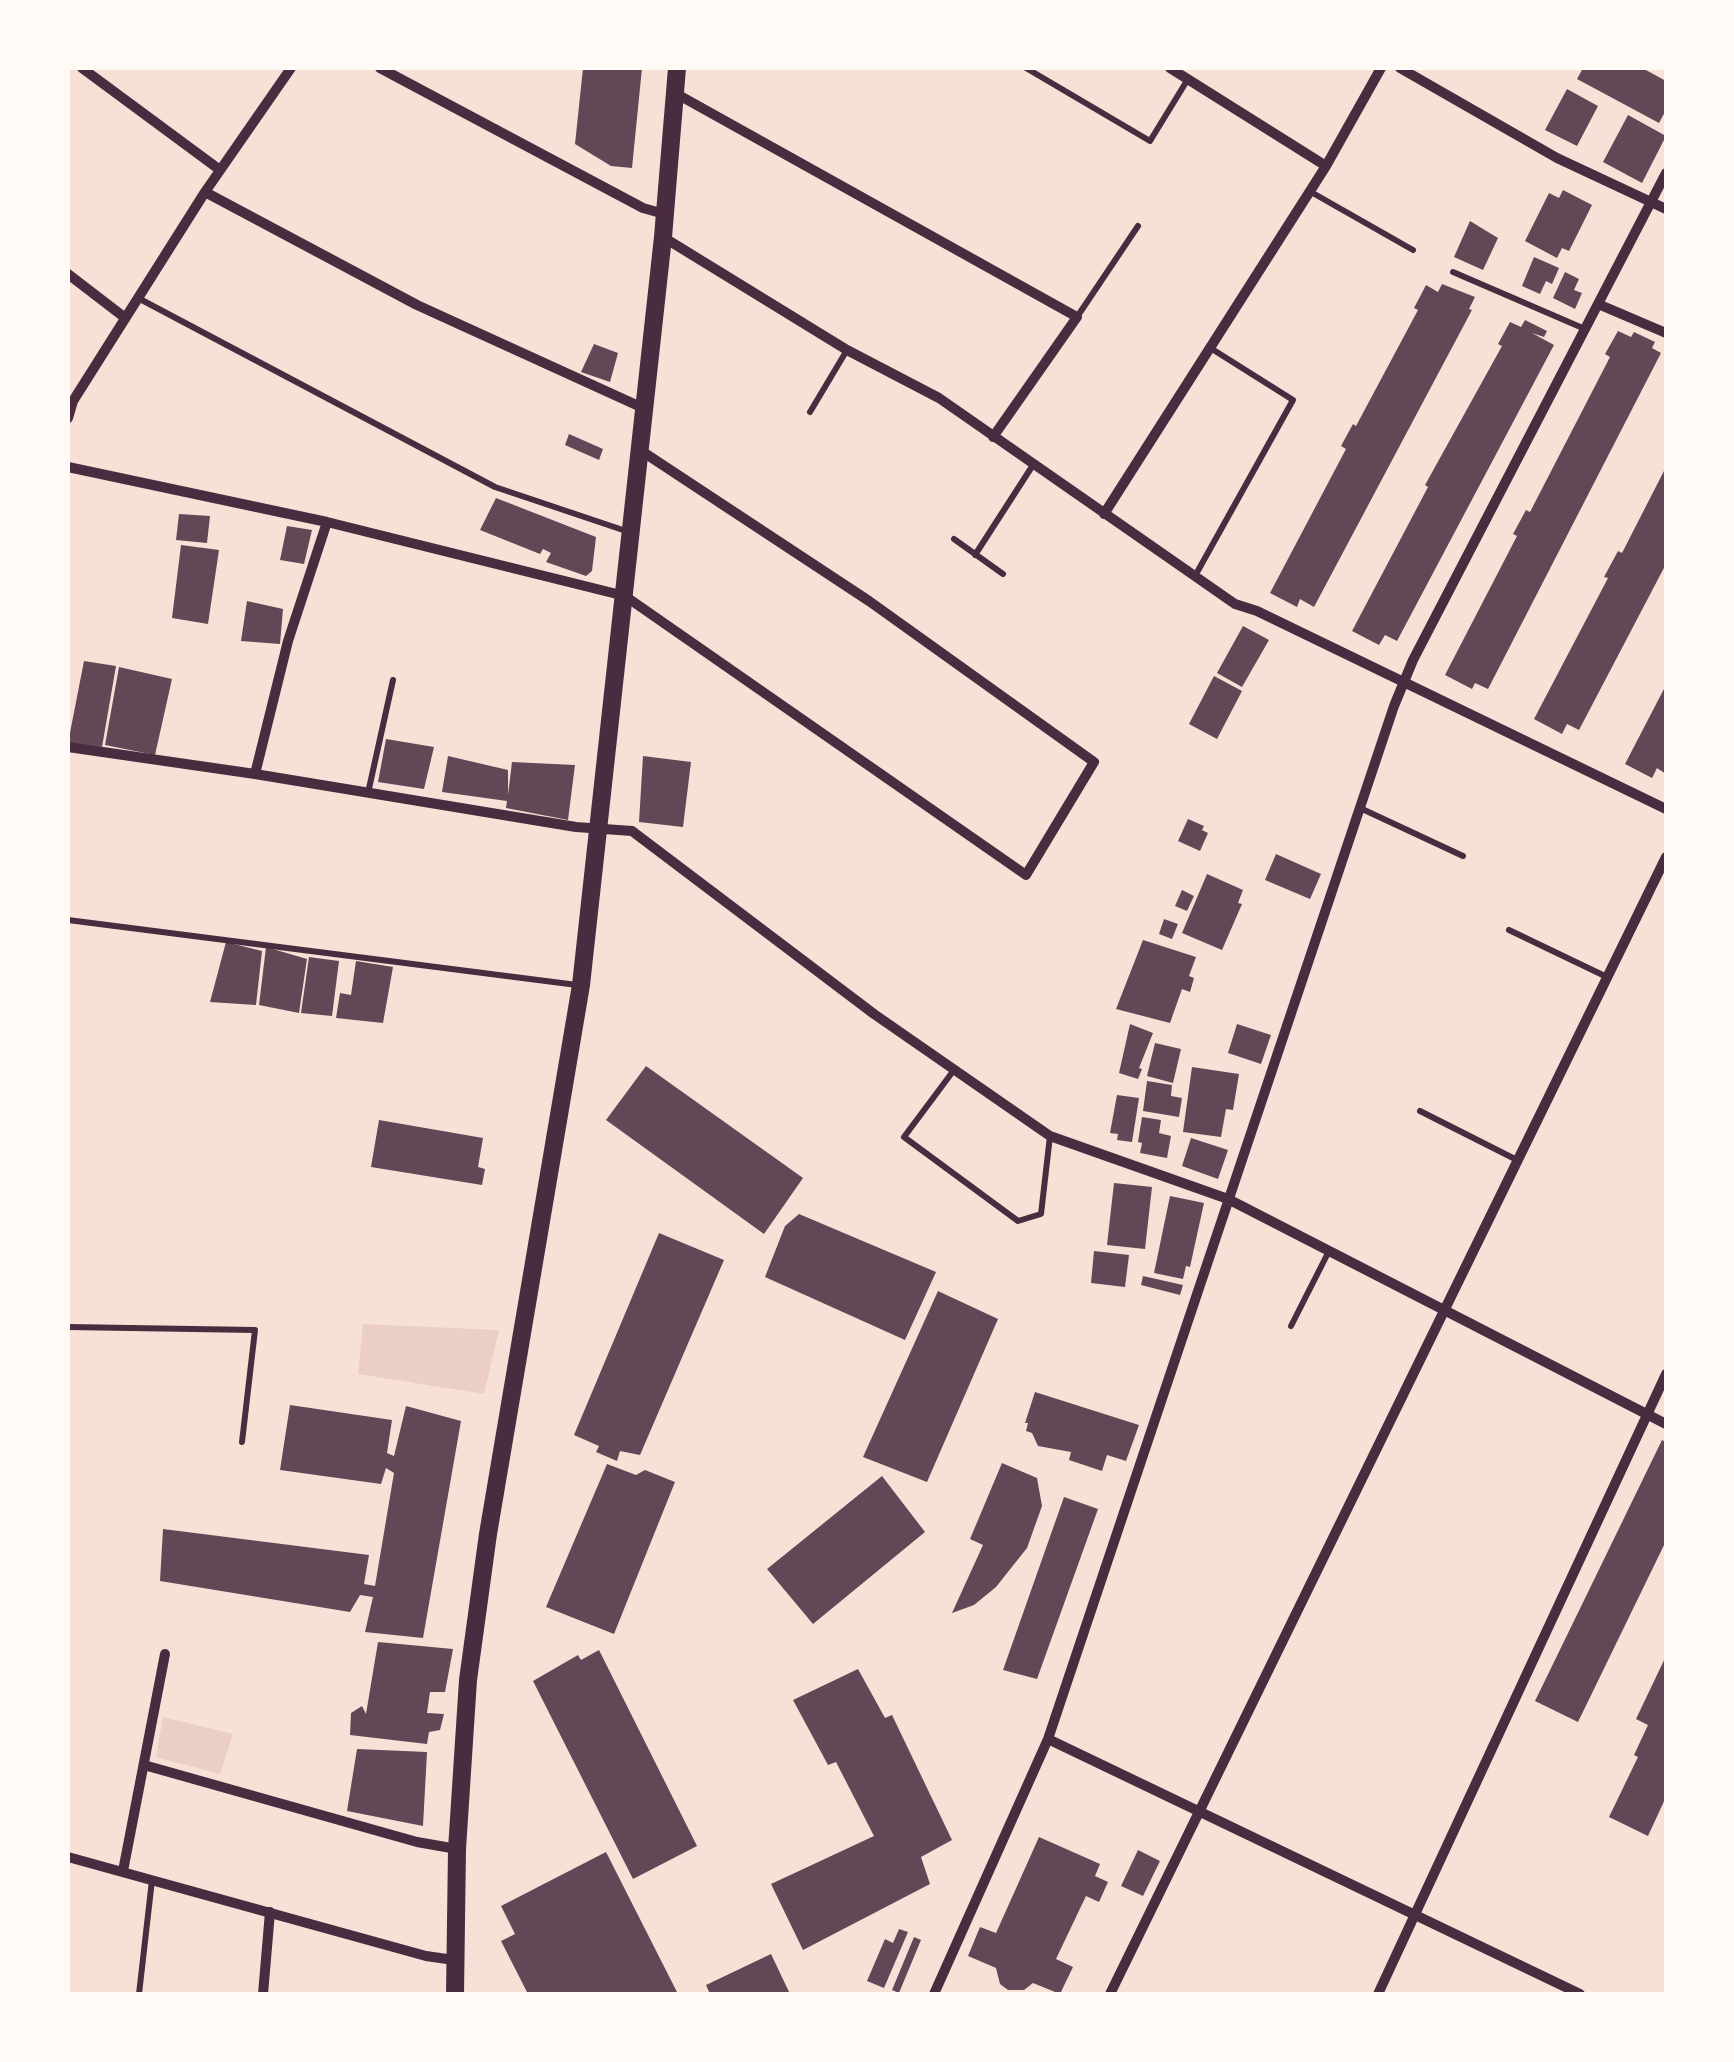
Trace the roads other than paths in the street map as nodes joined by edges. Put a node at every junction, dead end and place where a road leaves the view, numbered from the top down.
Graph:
1 (82, 68) edge
2 (291, 68) edge
3 (380, 68) edge
4 (677, 68) edge
5 (1026, 68) edge
6 (1170, 68) edge
7 (1381, 68) edge
8 (1400, 68) edge
9 (1188, 78) junction
10 (675, 93) junction
11 (1326, 166) junction
12 (220, 170) junction
13 (1666, 173) edge
14 (1310, 191) junction
15 (205, 192) junction
16 (1651, 202) junction
17 (1666, 209) edge
18 (664, 214) junction
19 (1138, 226) dead end
20 (662, 238) junction
21 (1412, 250) dead end
22 (1453, 272) dead end
23 (68, 274) edge
24 (136, 297) junction
25 (1598, 304) junction
26 (1077, 317) junction
27 (124, 318) junction
28 (1584, 329) junction
29 (1666, 333) edge
30 (1212, 349) junction
31 (847, 350) junction
32 (70, 401) edge
33 (643, 408) junction
34 (810, 412) dead end
35 (68, 418) edge
36 (992, 437) junction
37 (640, 450) junction
38 (1033, 465) junction
39 (68, 467) edge
40 (1104, 514) junction
41 (327, 522) junction
42 (631, 533) junction
43 (954, 539) dead end
44 (975, 555) junction
45 (1002, 574) dead end
46 (1194, 577) junction
47 (625, 596) junction
48 (394, 680) dead end
49 (1404, 683) junction
50 (68, 748) edge
51 (255, 774) junction
52 (368, 792) junction
53 (1359, 808) junction
54 (1666, 810) edge
55 (599, 828) junction
56 (1463, 856) dead end
57 (1666, 857) edge
58 (68, 920) edge
59 (1509, 930) dead end
60 (1607, 978) junction
61 (580, 985) junction
62 (954, 1070) junction
63 (1420, 1111) dead end
64 (1050, 1136) junction
65 (1520, 1161) junction
66 (1228, 1198) junction
67 (1329, 1250) junction
68 (1444, 1310) junction
69 (68, 1326) edge
70 (1291, 1326) dead end
71 (1666, 1374) edge
72 (1647, 1414) junction
73 (1666, 1424) edge
74 (242, 1442) dead end
75 (165, 1654) dead end
76 (1048, 1739) junction
77 (144, 1765) junction
78 (1198, 1812) junction
79 (457, 1848) junction
80 (68, 1857) edge
81 (123, 1871) junction
82 (152, 1879) junction
83 (270, 1912) junction
84 (1417, 1914) junction
85 (454, 1960) junction
86 (139, 1994) edge
87 (263, 1994) edge
88 (455, 1994) edge
89 (934, 1994) edge
90 (1110, 1994) edge
91 (1378, 1994) edge
92 (1580, 1994) edge

1 - 12 street
2 - 12 street
3 - 18 street
4 - 10 main road
5 - 9 lane
6 - 9 street
7 - 11 street
8 - 16 street
9 - 11 street
10 - 18 main road
10 - 26 street
11 - 14 street
12 - 15 street
13 - 16 street
14 - 21 lane
14 - 30 street
15 - 24 street
15 - 33 street
16 - 17 street
16 - 25 street
18 - 20 main road
19 - 26 lane
20 - 31 street
20 - 33 main road
22 - 28 lane
23 - 27 street
24 - 27 street
24 - 42 lane
25 - 28 street
25 - 29 street
26 - 36 street
27 - 32 street
28 - 49 street
30 - 40 street
30 - 46 lane
31 - 34 lane
31 - 36 street
32 - 35 street
33 - 37 main road
36 - 38 street
37 - 42 main road
37 - 47 street
38 - 40 street
38 - 44 lane
39 - 41 street
40 - 46 street
41 - 47 street
41 - 51 street
42 - 47 main road
43 - 44 lane
44 - 45 lane
46 - 49 street
47 - 55 main road
48 - 52 lane
49 - 53 street
49 - 54 street
50 - 51 street
51 - 52 street
52 - 55 street
53 - 56 lane
53 - 66 street
55 - 61 main road
55 - 62 street
57 - 60 street
58 - 61 lane
59 - 60 lane
60 - 65 street
61 - 79 main road
62 - 64 street
62 - 64 lane
63 - 65 lane
64 - 66 street
65 - 68 street
66 - 67 street
66 - 76 street
67 - 68 street
67 - 70 lane
68 - 72 street
68 - 78 street
69 - 74 lane
71 - 72 street
72 - 73 street
72 - 84 street
75 - 77 street
76 - 78 street
76 - 89 street
77 - 79 street
77 - 81 street
78 - 84 street
78 - 90 street
79 - 85 main road
80 - 81 street
81 - 82 street
82 - 83 street
82 - 86 lane
83 - 85 street
83 - 87 street
84 - 91 street
84 - 92 street
85 - 88 main road

